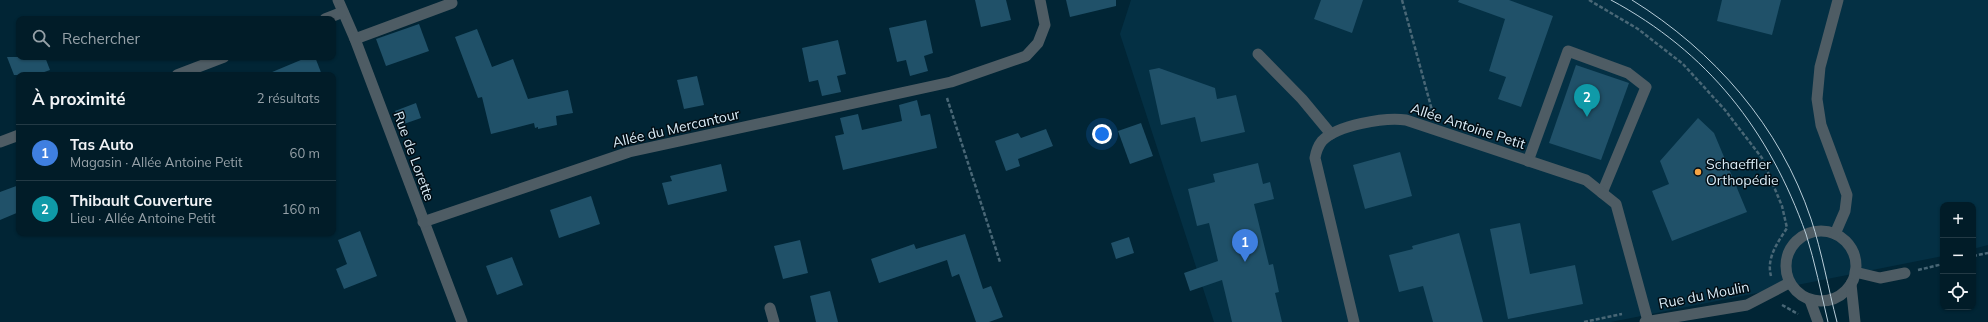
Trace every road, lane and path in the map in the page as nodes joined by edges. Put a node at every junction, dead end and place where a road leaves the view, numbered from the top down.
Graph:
1 (338, 0) edge
2 (1040, 0) edge
3 (1402, 0) edge
4 (1589, 0) edge
5 (1838, 0) edge
6 (452, 3) dead end
7 (343, 12) junction
8 (333, 16) edge
9 (355, 39) junction
10 (1258, 54) dead end
11 (216, 60) edge
12 (185, 72) edge
13 (942, 84) junction
14 (1438, 132) junction
15 (1331, 134) junction
16 (16, 136) edge
17 (0, 142) edge
18 (1528, 161) junction
19 (1602, 193) junction
20 (423, 222) junction
21 (1835, 234) junction
22 (1988, 253) edge
23 (1976, 255) edge
24 (1000, 262) dead end
25 (1940, 265) edge
26 (1855, 272) junction
27 (1905, 273) joint
28 (1790, 283) junction
29 (1851, 284) junction
30 (1776, 290) junction
31 (1810, 300) junction
32 (1783, 306) dead end
33 (770, 308) dead end
34 (1622, 314) dead end
35 (1801, 317) dead end
36 (462, 322) edge
37 (774, 322) edge
38 (1354, 322) edge
39 (1584, 322) edge
40 (1646, 322) edge
41 (1818, 322) edge
42 (1855, 322) edge

1 - 7 street, Rue de Lorette
2 - 13 street, Allée du Mercantour
3 - 14 path
4 - 30 path
5 - 21 street
6 - 9 street
7 - 8 street
7 - 9 street, Rue de Lorette
9 - 20 street, Rue de Lorette
10 - 15 street
11 - 12 street
13 - 20 street, Allée du Mercantour
13 - 24 path
14 - 15 street, Allée Antoine Petit
14 - 18 street, Allée Antoine Petit
15 - 38 street, Allée Antoine Petit
16 - 17 street
18 - 19 street, Allée Antoine Petit
18 - 19 street
19 - 40 street, Allée Antoine Petit
20 - 36 street, Rue de Lorette
21 - 26 street
21 - 28 street
22 - 23 path
25 - 27 path
26 - 27 street
26 - 29 street
28 - 30 street, Rue du Moulin
28 - 31 street
29 - 31 street
29 - 42 street
30 - 40 street, Rue du Moulin
31 - 41 street
32 - 35 path
33 - 37 street
34 - 39 path

